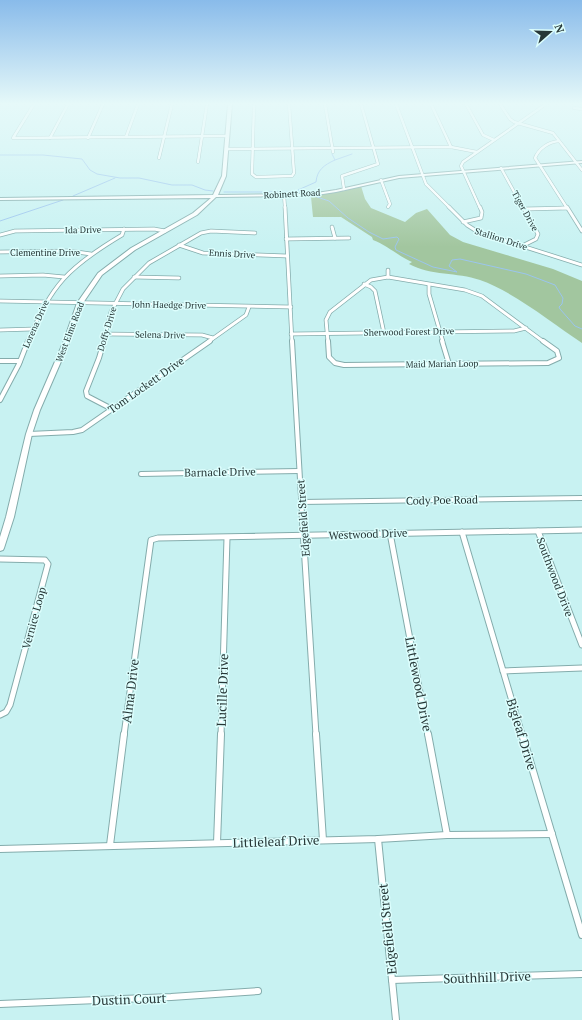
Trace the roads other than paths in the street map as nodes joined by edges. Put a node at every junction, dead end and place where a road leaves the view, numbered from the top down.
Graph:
1 (161, 152) edge
2 (200, 152) edge
3 (226, 152) edge
4 (253, 152) edge
5 (292, 152) edge
6 (374, 152) edge
7 (414, 152) edge
8 (477, 152) edge
9 (538, 152) edge
10 (568, 152) edge
11 (159, 158) dead end
12 (198, 162) dead end
13 (576, 162) junction
14 (582, 162) edge
15 (539, 165) junction
16 (501, 168) junction
17 (582, 170) edge
18 (463, 171) junction
19 (422, 174) junction
20 (381, 180) junction
21 (344, 189) junction
22 (284, 195) junction
23 (215, 196) junction
24 (0, 199) edge
25 (388, 207) dead end
26 (566, 208) junction
27 (525, 209) junction
28 (463, 222) junction
29 (332, 227) dead end
30 (124, 229) junction
31 (165, 231) junction
32 (582, 231) edge
33 (255, 233) dead end
34 (0, 235) edge
35 (335, 238) junction
36 (349, 238) dead end
37 (286, 239) junction
38 (178, 245) junction
39 (522, 246) junction
40 (0, 252) edge
41 (91, 254) junction
42 (287, 256) junction
43 (582, 265) edge
44 (388, 270) dead end
45 (0, 276) edge
46 (64, 277) junction
47 (134, 277) junction
48 (388, 277) junction
49 (179, 278) dead end
50 (364, 284) junction
51 (429, 285) junction
52 (0, 301) edge
53 (46, 301) junction
54 (80, 303) junction
55 (114, 304) junction
56 (249, 307) junction
57 (291, 307) junction
58 (526, 328) junction
59 (33, 329) junction
60 (0, 330) edge
61 (440, 332) junction
62 (327, 333) junction
63 (384, 333) junction
64 (105, 334) junction
65 (291, 334) junction
66 (213, 338) junction
67 (0, 361) edge
68 (20, 361) junction
69 (449, 364) junction
70 (1, 397) edge
71 (112, 409) junction
72 (30, 434) junction
73 (299, 471) junction
74 (141, 474) dead end
75 (582, 498) edge
76 (301, 502) junction
77 (582, 530) edge
78 (538, 531) junction
79 (462, 532) junction
80 (390, 533) junction
81 (304, 536) junction
82 (227, 538) junction
83 (153, 539) joint
84 (0, 548) edge
85 (0, 559) edge
86 (582, 645) edge
87 (582, 668) edge
88 (503, 671) junction
89 (0, 716) edge
90 (552, 834) junction
91 (447, 835) junction
92 (378, 839) junction
93 (323, 840) junction
94 (217, 843) junction
95 (110, 845) junction
96 (0, 849) edge
97 (582, 935) edge
98 (582, 974) edge
99 (392, 980) junction
100 (258, 991) dead end
101 (0, 1004) edge
102 (396, 1020) edge

1 - 11 street
2 - 12 street
3 - 23 main road, West Elms Road
4 - 5 street
6 - 21 street
7 - 19 street, Stallion Drive
8 - 18 street
9 - 15 street
10 - 13 street
13 - 14 main road, Robinett Road
13 - 15 main road, Robinett Road
13 - 17 street
15 - 16 main road, Robinett Road
15 - 26 street
16 - 18 main road, Robinett Road
16 - 27 street, Tiger Drive
18 - 19 main road, Robinett Road
18 - 28 street
19 - 20 main road, Robinett Road
19 - 28 street, Stallion Drive
20 - 21 main road, Robinett Road
20 - 25 street
21 - 22 main road, Robinett Road
22 - 23 main road, Robinett Road
22 - 37 street, Edgefield Street
23 - 24 main road, Robinett Road
23 - 31 main road, West Elms Road
26 - 27 street
26 - 32 street
27 - 39 street, Tiger Drive
28 - 39 street, Stallion Drive
29 - 35 street
30 - 31 street, Ida Drive
30 - 34 street, Ida Drive
30 - 41 street, Lorena Drive
31 - 54 main road, West Elms Road
33 - 38 street, Doffy Drive
35 - 36 street
35 - 37 street
37 - 42 street, Edgefield Street
38 - 42 street, Ennis Drive
38 - 47 street, Doffy Drive
39 - 43 street, Stallion Drive
40 - 41 street, Clementine Drive
41 - 46 street, Lorena Drive
42 - 57 street, Edgefield Street
44 - 48 street
45 - 46 street
46 - 53 street, Lorena Drive
47 - 49 street
47 - 55 street, Doffy Drive
48 - 50 street, Maid Marian Loop
48 - 51 street, Maid Marian Loop
50 - 62 street, Maid Marian Loop
50 - 63 street
51 - 58 street, Maid Marian Loop
51 - 61 street
52 - 53 street, John Haedge Drive
53 - 54 street, John Haedge Drive
53 - 59 street, Lorena Drive
54 - 55 street, John Haedge Drive
54 - 72 main road, West Elms Road
55 - 56 street, John Haedge Drive
55 - 64 street, Doffy Drive
56 - 57 street, John Haedge Drive
56 - 66 street, Tom Lockett Drive
57 - 65 street, Edgefield Street
58 - 61 street, Sherwood Forest Drive
58 - 69 street, Maid Marian Loop
59 - 60 street
59 - 68 street, Lorena Drive
61 - 63 street, Sherwood Forest Drive
61 - 69 street
62 - 63 street, Sherwood Forest Drive
62 - 65 street, Sherwood Forest Drive
62 - 69 street, Maid Marian Loop
64 - 66 street, Selena Drive
64 - 71 street, Doffy Drive
65 - 73 street, Edgefield Street
66 - 71 street, Tom Lockett Drive
67 - 68 street
68 - 70 street, Lorena Drive
71 - 72 street, Tom Lockett Drive
72 - 84 main road, West Elms Road
73 - 74 street, Barnacle Drive
73 - 76 street, Edgefield Street
75 - 76 street, Cody Poe Road
76 - 81 street, Edgefield Street
77 - 78 street, Westwood Drive
78 - 79 street, Westwood Drive
78 - 86 street, Southwood Drive
79 - 80 street, Westwood Drive
79 - 88 street, Bigleaf Drive
80 - 81 street, Westwood Drive
80 - 91 street, Littlewood Drive
81 - 82 street, Westwood Drive
81 - 93 street, Edgefield Street
82 - 83 street, Westwood Drive
82 - 94 street, Lucille Drive
83 - 95 street, Alma Drive
85 - 89 street, Vernice Loop
87 - 88 street
88 - 90 street, Bigleaf Drive
90 - 91 street, Littleleaf Drive
90 - 97 street, Bigleaf Drive
91 - 92 street, Littleleaf Drive
92 - 93 street, Littleleaf Drive
92 - 99 street, Edgefield Street
93 - 94 street, Littleleaf Drive
94 - 95 street, Littleleaf Drive
95 - 96 street, Littleleaf Drive
98 - 99 street, Southhill Drive
99 - 102 street, Edgefield Street
100 - 101 street, Dustin Court

